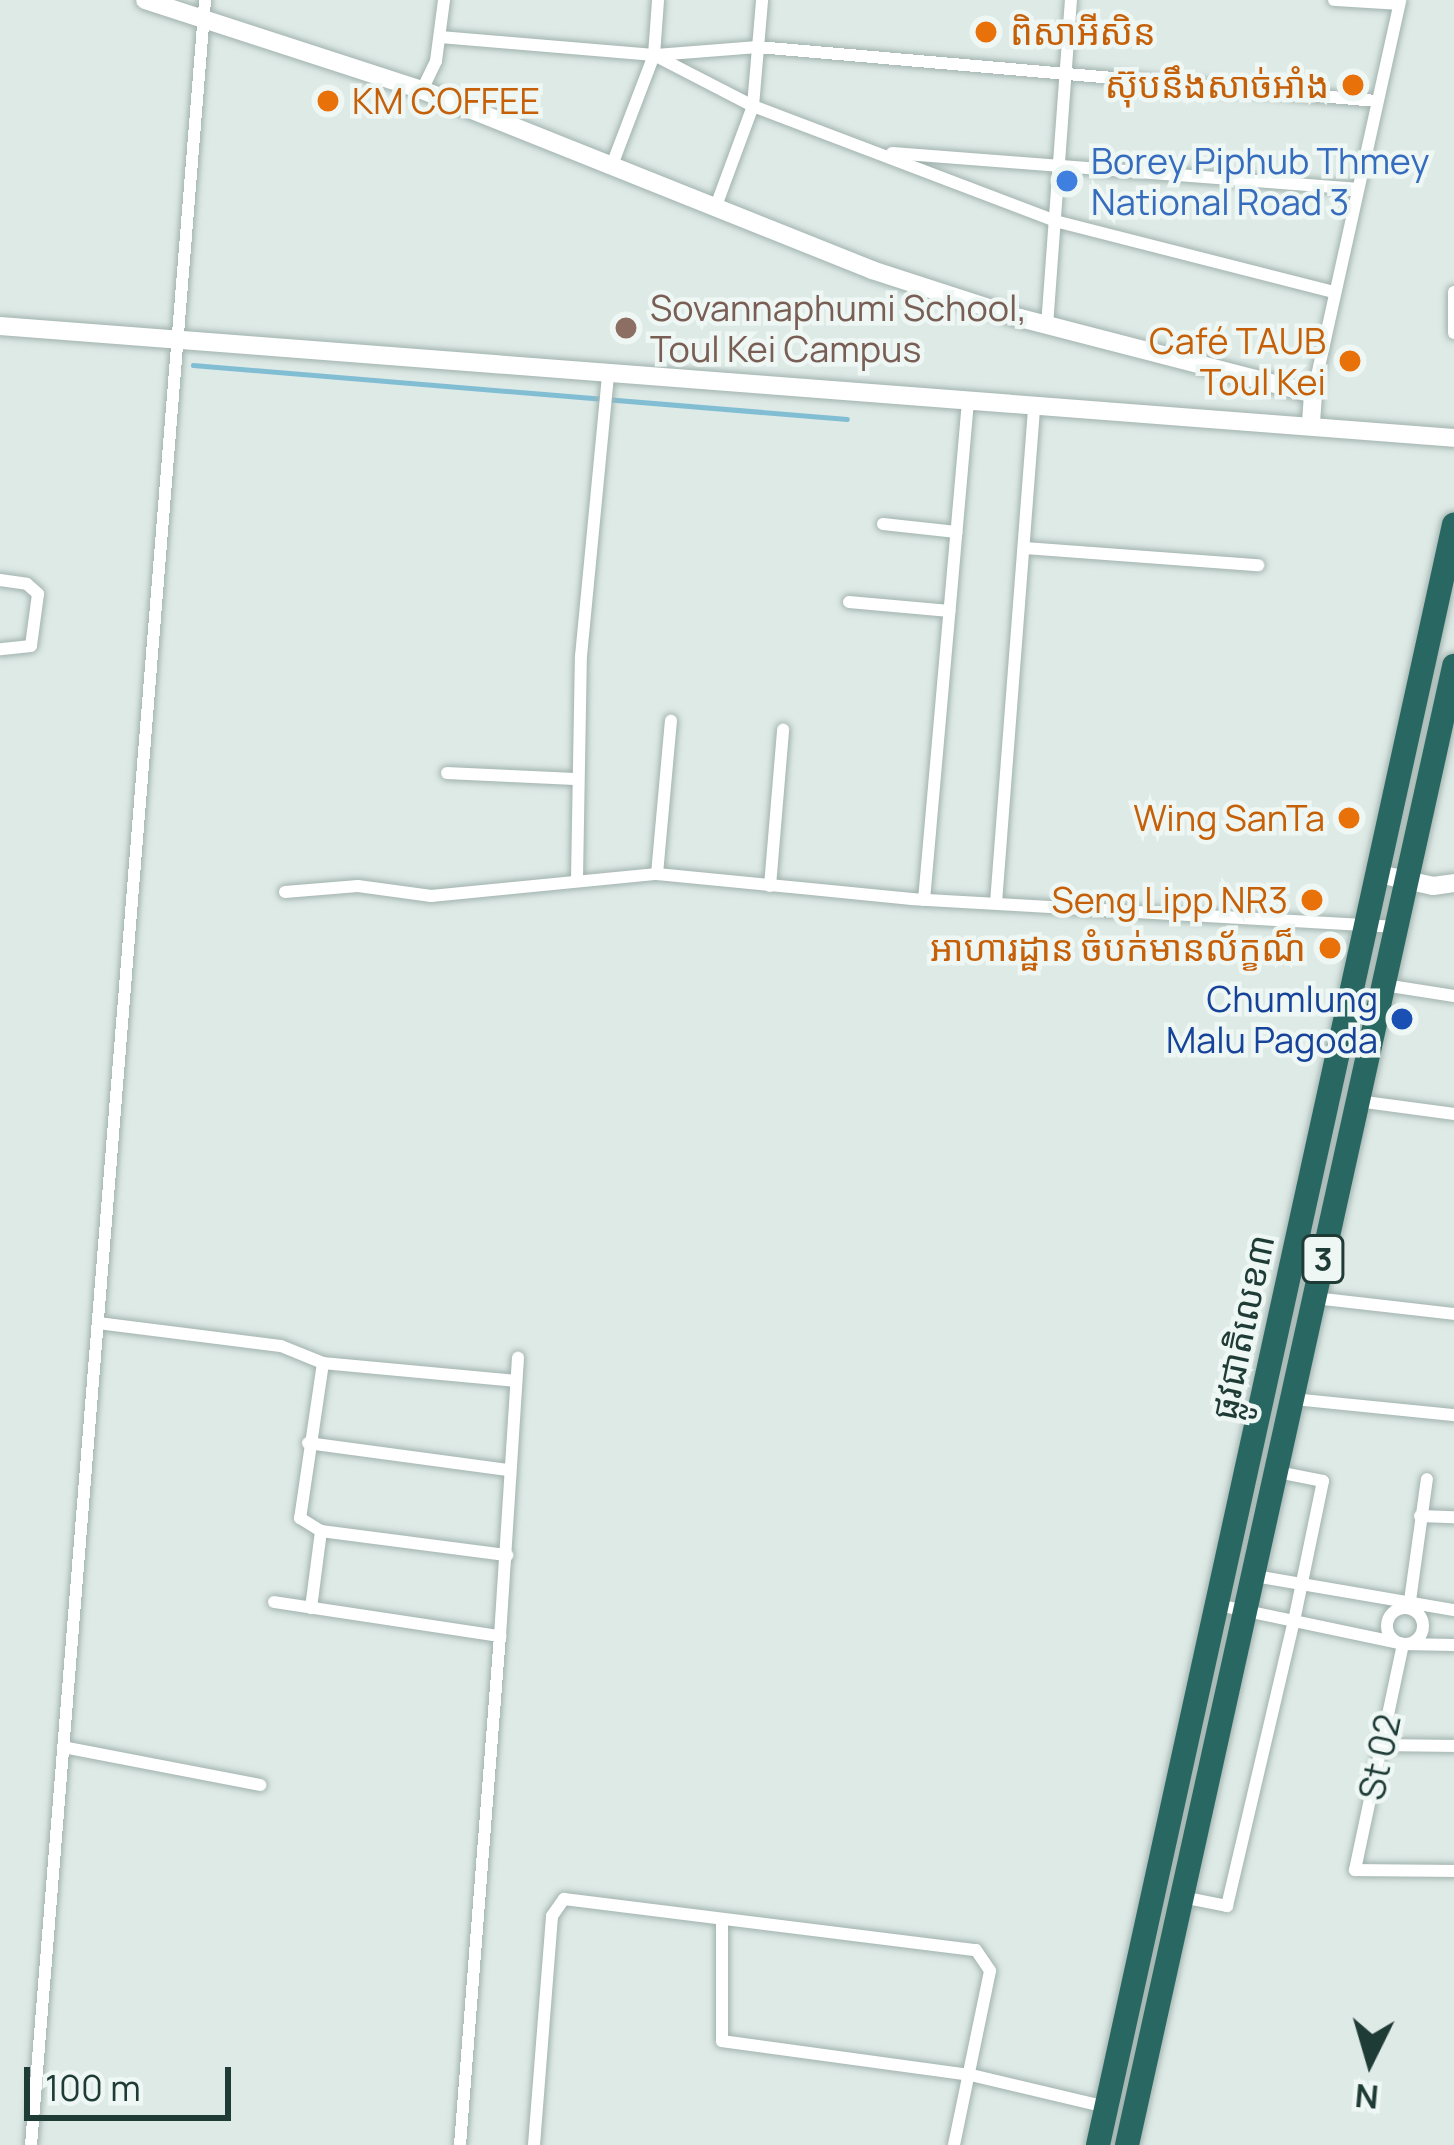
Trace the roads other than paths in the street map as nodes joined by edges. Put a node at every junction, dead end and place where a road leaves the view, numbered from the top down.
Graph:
1 (145, 0) edge
2 (205, 0) edge
3 (444, 0) edge
4 (658, 0) edge
5 (762, 0) edge
6 (1071, 0) edge
7 (1334, 0) edge
8 (1400, 2) edge
9 (202, 24) junction
10 (440, 37) junction
11 (758, 47) junction
12 (654, 55) junction
13 (1066, 74) junction
14 (422, 90) junction
15 (1377, 101) junction
16 (753, 106) junction
17 (873, 152) junction
18 (612, 165) junction
19 (1059, 166) junction
20 (1357, 189) junction
21 (716, 206) junction
22 (1054, 221) junction
23 (1334, 292) junction
24 (1454, 292) edge
25 (0, 326) edge
26 (1047, 326) junction
27 (1454, 333) edge
28 (177, 340) junction
29 (607, 383) junction
30 (1313, 394) junction
31 (968, 401) junction
32 (1034, 406) junction
33 (1311, 424) junction
34 (1454, 438) edge
35 (883, 524) dead end
36 (1454, 525) edge
37 (957, 532) junction
38 (1024, 548) junction
39 (1258, 565) dead end
40 (0, 580) edge
41 (849, 602) dead end
42 (950, 611) junction
43 (0, 649) edge
44 (1454, 666) edge
45 (671, 721) dead end
46 (783, 730) dead end
47 (447, 773) dead end
48 (574, 778) junction
49 (657, 874) junction
50 (1379, 874) junction
51 (577, 879) junction
52 (1406, 880) junction
53 (1454, 883) edge
54 (770, 886) junction
55 (285, 892) dead end
56 (925, 900) junction
57 (996, 903) junction
58 (1368, 921) junction
59 (1396, 927) junction
60 (1384, 985) junction
61 (1454, 996) edge
62 (1358, 1101) junction
63 (1454, 1114) edge
64 (1314, 1298) junction
65 (1454, 1314) edge
66 (98, 1323) junction
67 (518, 1358) dead end
68 (322, 1363) junction
69 (516, 1382) junction
70 (1292, 1399) junction
71 (1454, 1415) edge
72 (308, 1443) junction
73 (508, 1470) junction
74 (1276, 1472) junction
75 (1427, 1479) dead end
76 (1420, 1516) junction
77 (1454, 1517) edge
78 (321, 1531) junction
79 (507, 1555) junction
80 (1226, 1571) junction
81 (1253, 1576) junction
82 (1301, 1586) junction
83 (274, 1602) dead end
84 (1218, 1605) junction
85 (311, 1608) junction
86 (1409, 1608) junction
87 (1454, 1610) edge
88 (1245, 1611) junction
89 (1294, 1621) junction
90 (500, 1636) junction
91 (1403, 1644) junction
92 (1454, 1645) edge
93 (1382, 1744) junction
94 (1454, 1746) edge
95 (63, 1747) junction
96 (260, 1785) dead end
97 (1454, 1871) edge
98 (1182, 1897) junction
99 (722, 1921) junction
100 (971, 2075) junction
101 (1106, 2107) junction
102 (31, 2145) edge
103 (460, 2145) edge
104 (534, 2145) edge
105 (954, 2145) edge
106 (1098, 2145) edge
107 (1127, 2145) edge

1 - 9 main road
2 - 9 street
3 - 10 street
4 - 12 street
5 - 11 street
6 - 13 street
7 - 8 street
8 - 15 street
9 - 14 main road
9 - 28 street
10 - 12 street
10 - 14 street
11 - 12 street
11 - 13 street
11 - 16 street
12 - 16 street
12 - 18 street
13 - 15 street
13 - 19 street
14 - 18 main road
15 - 20 street
16 - 17 street
16 - 21 street
17 - 19 street
17 - 22 street
18 - 21 main road
19 - 20 street
19 - 22 street
20 - 23 street
21 - 26 main road
22 - 23 street
22 - 26 street
23 - 30 street
24 - 27 street
25 - 28 main road
26 - 30 main road
28 - 29 main road
28 - 66 street
29 - 31 main road
29 - 48 street
30 - 33 main road
31 - 32 main road
31 - 37 street
32 - 33 main road
32 - 38 street
33 - 34 main road
35 - 37 street
36 - 50 highway, ផ្លូវជាតិលេខ៣ / 3
37 - 42 street
38 - 39 street
38 - 57 street
40 - 43 street
41 - 42 street
42 - 56 street
44 - 52 highway, ផ្លូវជាតិលេខ៣ / 3
45 - 49 street
46 - 54 street
47 - 48 street
48 - 51 street
49 - 51 street
49 - 54 street
50 - 52 main road
50 - 58 highway, ផ្លូវជាតិលេខ៣ / 3
51 - 55 street
52 - 53 main road
52 - 59 highway, ផ្លូវជាតិលេខ៣ / 3
54 - 56 street
56 - 57 street
57 - 58 street
58 - 59 street
58 - 80 highway, ផ្លូវជាតិលេខ៣ / 3
59 - 60 highway, ផ្លូវជាតិលេខ៣ / 3
60 - 61 street
60 - 62 highway, ផ្លូវជាតិលេខ៣ / 3
62 - 63 street
62 - 64 highway, ផ្លូវជាតិលេខ៣ / 3
64 - 65 street
64 - 70 highway, ផ្លូវជាតិលេខ៣ / 3
66 - 68 street
66 - 95 street
67 - 69 street
68 - 69 street
68 - 72 street
69 - 73 street
70 - 71 street
70 - 74 highway, ផ្លូវជាតិលេខ៣ / 3
72 - 73 street
72 - 78 street
73 - 79 street
74 - 81 highway, ផ្លូវជាតិលេខ៣ / 3
74 - 82 street
75 - 76 street
76 - 77 street
76 - 86 street
78 - 79 street
78 - 85 street
79 - 90 street
80 - 81 street
80 - 84 highway, ផ្លូវជាតិលេខ៣ / 3
81 - 82 street
81 - 88 highway, ផ្លូវជាតិលេខ៣ / 3
82 - 86 street
82 - 89 street
83 - 85 street
84 - 88 street
84 - 101 highway, ផ្លូវជាតិលេខ៣ / 3
85 - 90 street
86 - 87 street
86 - 91 street
86 - 91 street
88 - 89 street
88 - 98 highway, ផ្លូវជាតិលេខ៣ / 3
89 - 91 street
89 - 98 street
90 - 103 street
91 - 92 street
91 - 93 street, St 02
93 - 94 street
93 - 97 street, St 02
95 - 96 street
95 - 102 street
98 - 107 highway, ផ្លូវជាតិលេខ៣ / 3
99 - 100 street
99 - 100 street
99 - 104 street
100 - 101 street
100 - 105 street
101 - 106 highway, ផ្លូវជាតិលេខ៣ / 3

